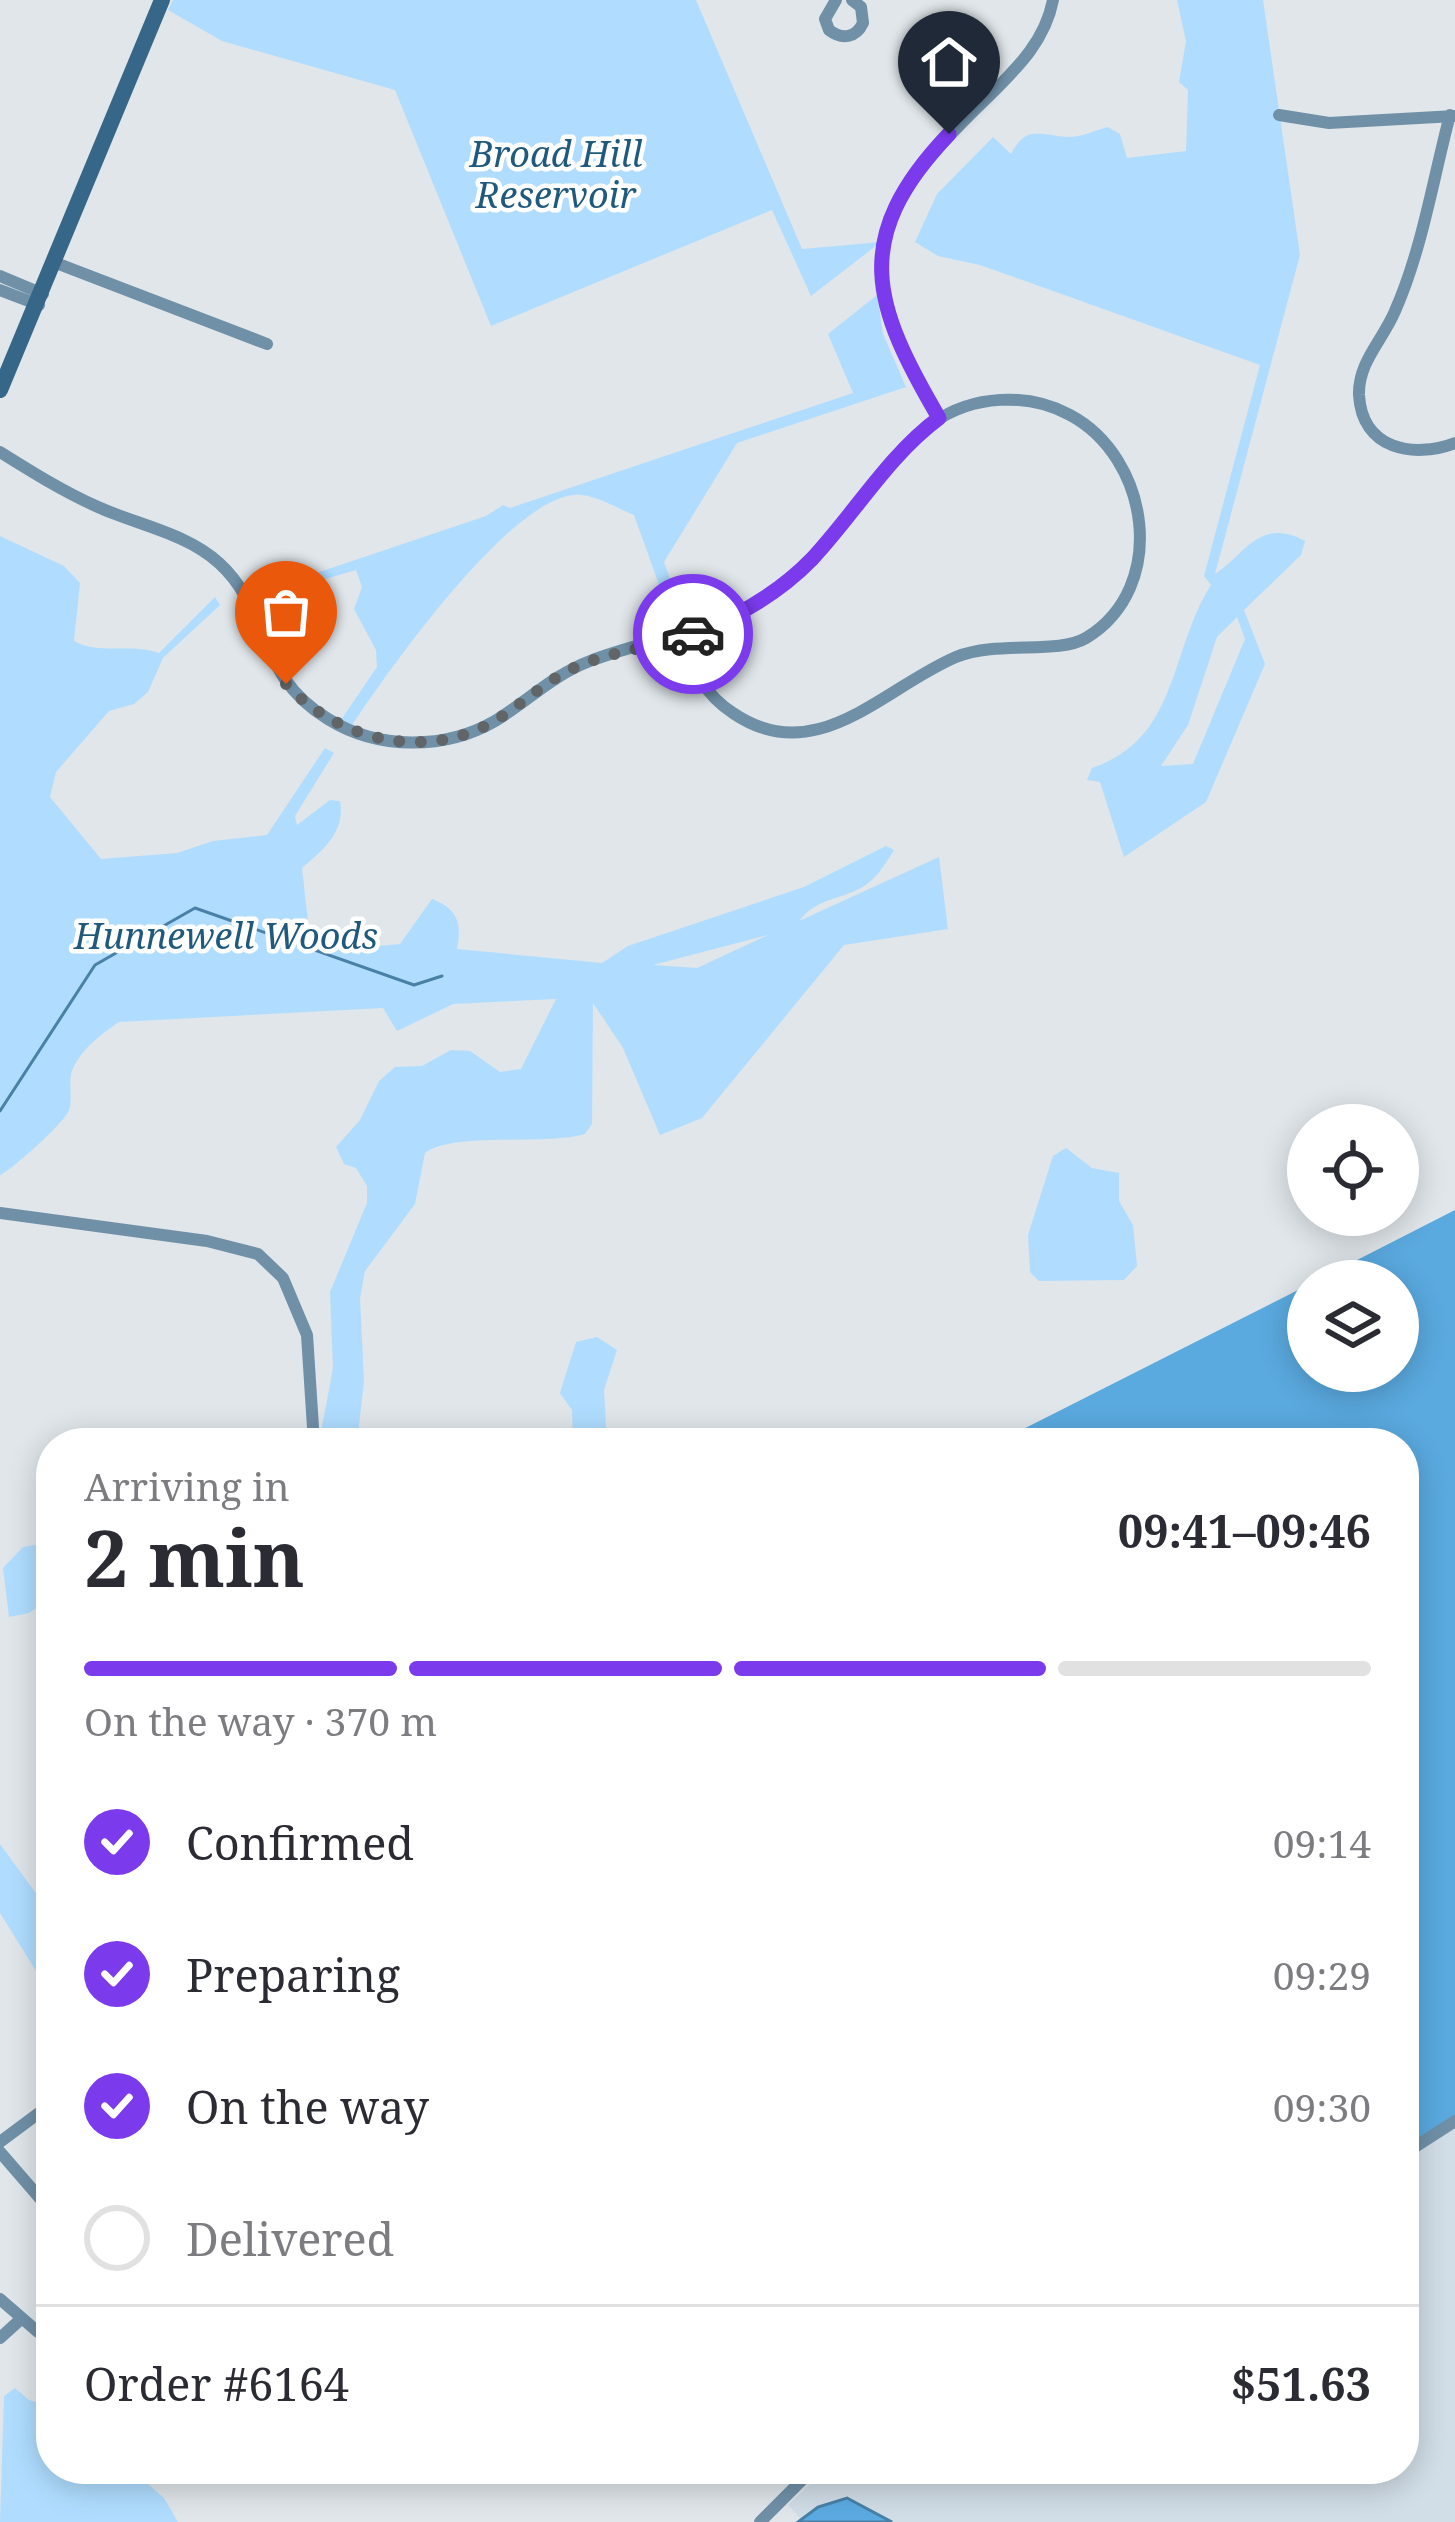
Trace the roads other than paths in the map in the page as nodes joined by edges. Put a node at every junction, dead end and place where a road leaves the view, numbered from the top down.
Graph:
1 (161, 0) edge
2 (836, 0) edge
3 (852, 0) edge
4 (1053, 0) edge
5 (1279, 115) dead end
6 (1453, 116) edge
7 (56, 263) junction
8 (0, 276) edge
9 (0, 290) edge
10 (41, 300) junction
11 (266, 344) dead end
12 (0, 390) edge
13 (939, 418) junction
14 (1455, 443) edge
15 (0, 452) edge
16 (685, 637) junction
17 (0, 1213) edge
18 (313, 1428) edge
19 (36, 2115) edge
20 (1455, 2121) edge
21 (0, 2142) edge
22 (1419, 2144) edge
23 (0, 2152) edge
24 (36, 2194) edge
25 (0, 2299) edge
26 (21, 2319) junction
27 (36, 2330) edge
28 (0, 2338) edge
29 (798, 2484) edge
30 (760, 2522) edge

1 - 7 street
2 - 3 street
4 - 13 street
5 - 6 street
6 - 14 street
7 - 10 street
7 - 11 street
8 - 10 street
9 - 10 street
10 - 12 street
13 - 16 street
13 - 16 street
15 - 16 street
17 - 18 street
19 - 21 street
20 - 22 street
23 - 24 street
25 - 26 street
26 - 27 street
26 - 28 street
29 - 30 street

